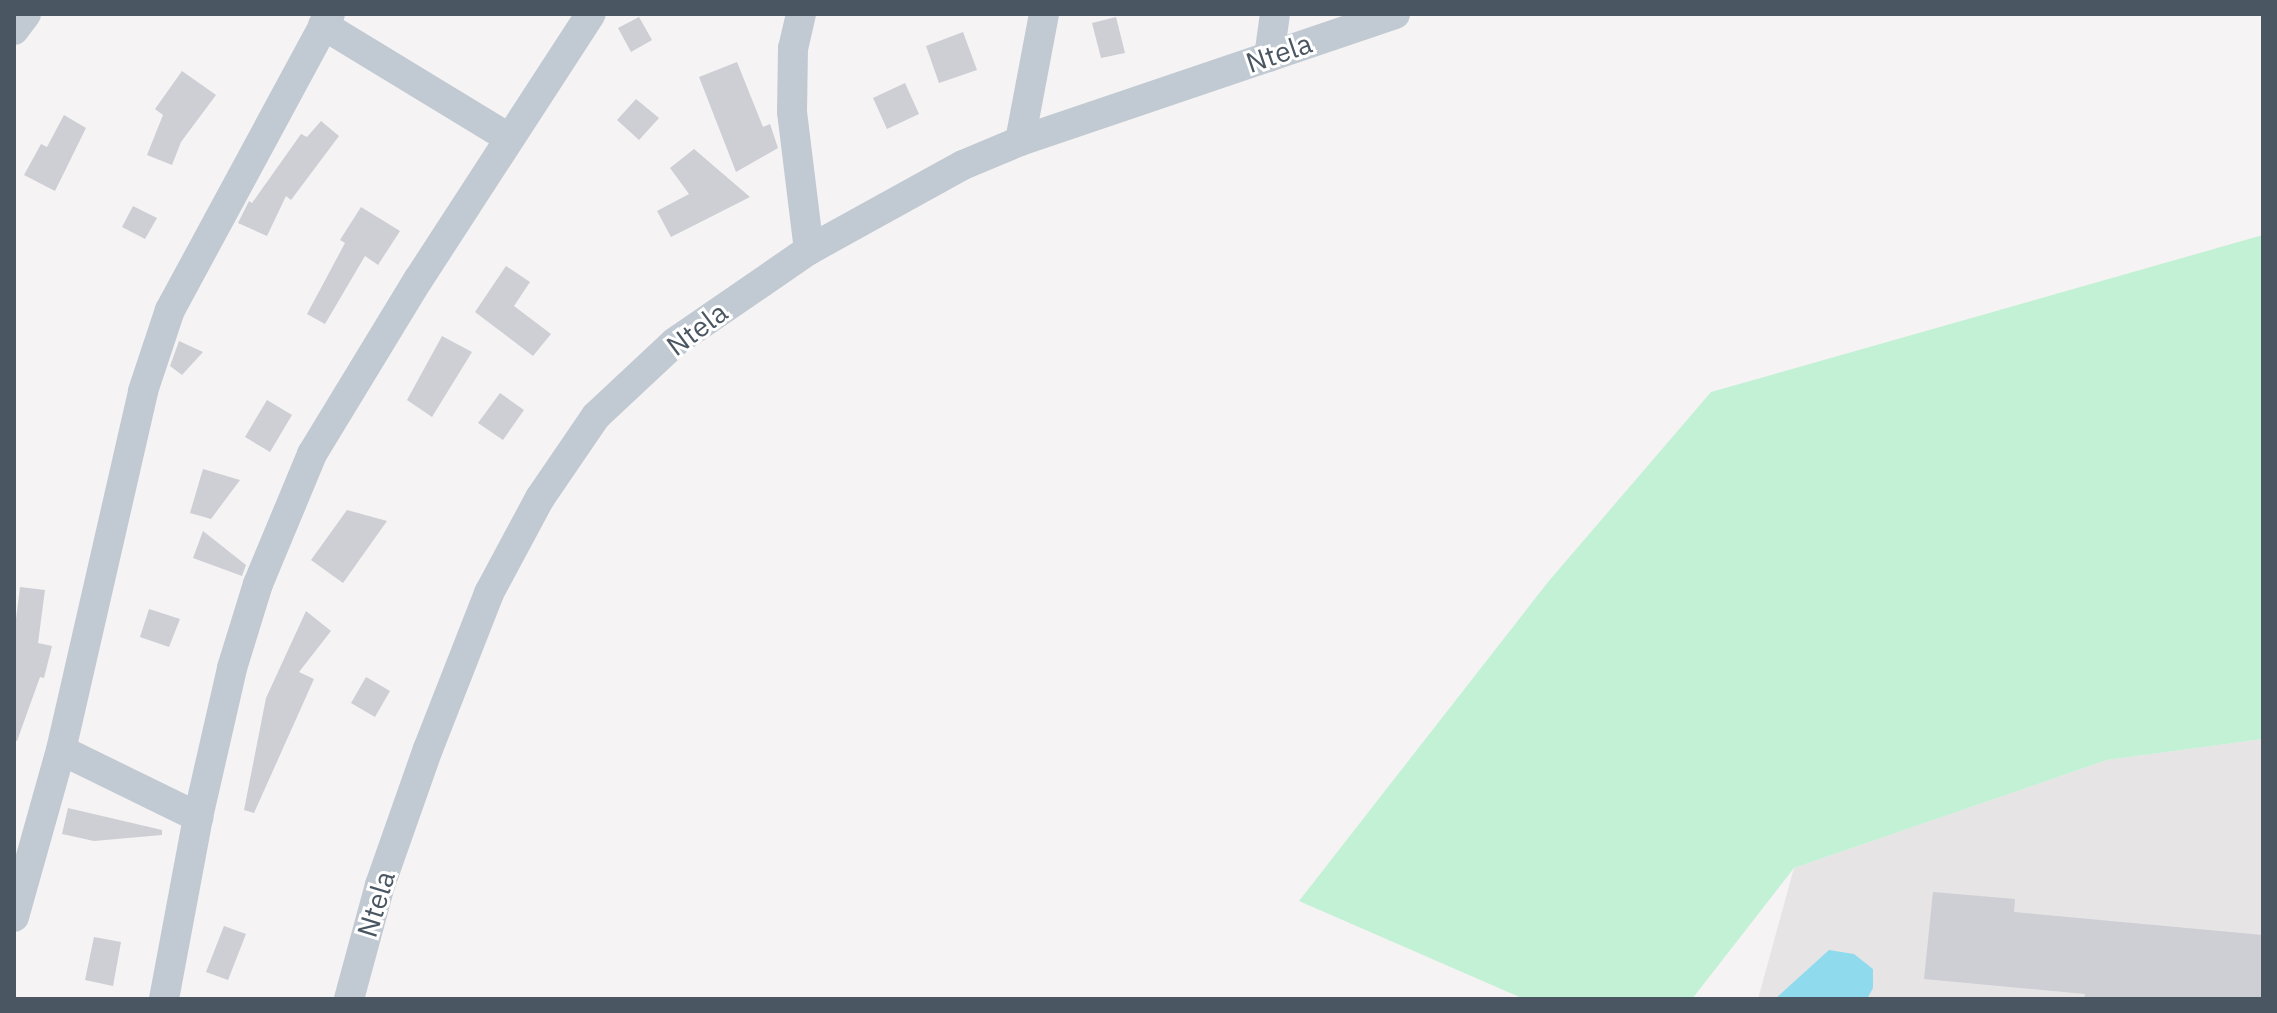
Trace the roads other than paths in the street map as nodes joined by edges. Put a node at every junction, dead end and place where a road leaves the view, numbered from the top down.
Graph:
1 (26, 14) edge
2 (591, 14) edge
3 (801, 14) edge
4 (1044, 14) edge
5 (1275, 14) edge
6 (1395, 14) edge
7 (327, 20) edge
8 (14, 30) edge
9 (1269, 57) junction
10 (509, 138) junction
11 (1020, 141) junction
12 (809, 250) junction
13 (61, 750) junction
14 (198, 817) junction
15 (14, 917) edge
16 (164, 999) edge
17 (349, 999) edge

1 - 8 street
2 - 10 street
3 - 12 street
4 - 11 street
5 - 9 street
6 - 9 street, Ntela
7 - 10 street
7 - 13 street
9 - 11 street, Ntela
10 - 14 street
11 - 12 street, Ntela
12 - 17 street, Ntela
13 - 14 street
13 - 15 street
14 - 16 street

